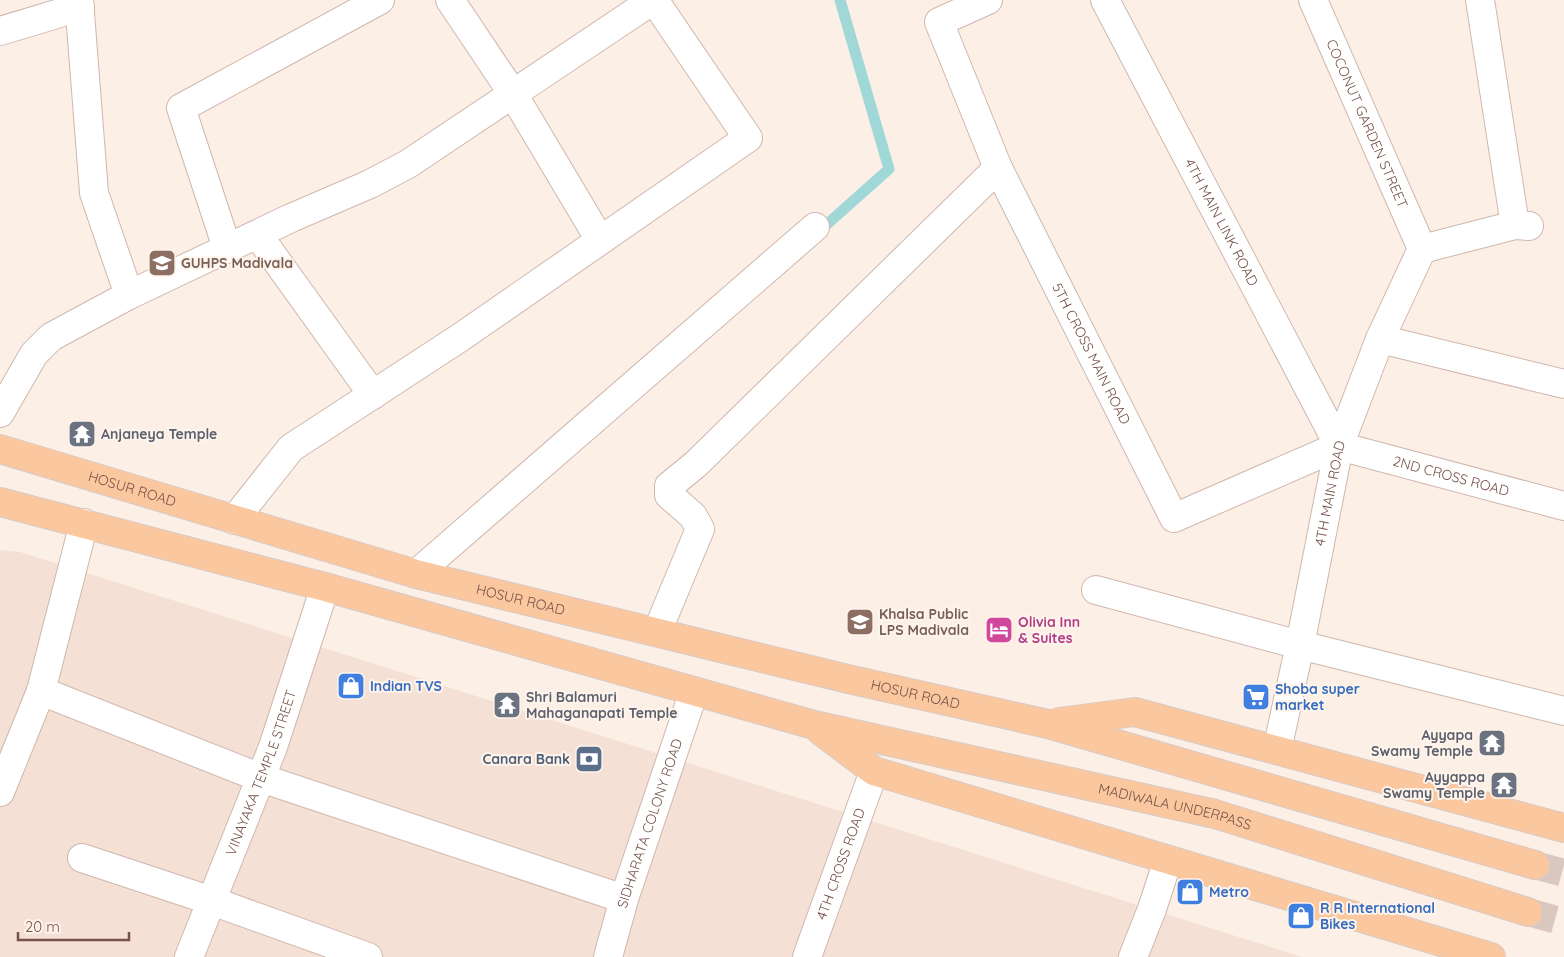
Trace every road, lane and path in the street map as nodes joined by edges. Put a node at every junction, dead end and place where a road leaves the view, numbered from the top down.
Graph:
1 (380, 0) edge
2 (450, 0) edge
3 (653, 0) edge
4 (988, 0) edge
5 (1105, 0) edge
6 (1313, 0) edge
7 (1480, 0) edge
8 (80, 3) edge
9 (0, 30) edge
10 (513, 94) junction
11 (998, 168) junction
12 (816, 227) dead end
13 (258, 235) junction
14 (600, 240) junction
15 (227, 248) junction
16 (1422, 248) junction
17 (129, 295) junction
18 (1380, 339) junction
19 (1564, 384) edge
20 (373, 395) junction
21 (0, 413) edge
22 (1339, 446) junction
23 (0, 450) edge
24 (0, 502) edge
25 (1564, 506) edge
26 (234, 520) junction
27 (84, 523) junction
28 (416, 574) junction
29 (325, 587) junction
30 (1096, 590) dead end
31 (657, 632) junction
32 (1300, 645) junction
33 (41, 691) junction
34 (694, 691) junction
35 (1564, 711) edge
36 (1048, 724) junction
37 (814, 725) junction
38 (1277, 750) junction
39 (874, 771) junction
40 (261, 778) junction
41 (0, 792) edge
42 (1563, 823) edge
43 (82, 858) dead end
44 (1168, 860) junction
45 (1535, 865) tunnel mouth
46 (624, 899) junction
47 (212, 901) junction
48 (1528, 912) tunnel mouth
49 (189, 957) edge
50 (368, 957) edge
51 (608, 957) edge
52 (806, 957) edge
53 (1132, 957) edge
54 (1491, 957) edge

1 - 15 street
2 - 10 street
3 - 10 street
3 - 14 street
4 - 11 street, 5TH CROSS MAIN ROAD
5 - 22 street, 4TH MAIN LINK ROAD
6 - 16 street, COCONUT GARDEN STREET
7 - 16 street
8 - 9 street
8 - 17 street
10 - 13 street
10 - 14 street
11 - 22 street, 5TH CROSS MAIN ROAD
11 - 31 street
12 - 28 street
13 - 15 street
13 - 20 street
14 - 20 street
15 - 17 street
16 - 18 street, 4TH MAIN ROAD
17 - 21 street
18 - 19 street
18 - 22 street, 4TH MAIN ROAD
20 - 26 street
22 - 25 street, 2ND CROSS ROAD
22 - 32 street, 4TH MAIN ROAD
23 - 26 main road, HOSUR ROAD
24 - 27 main road
26 - 28 main road, HOSUR ROAD
27 - 29 main road
27 - 33 street
28 - 31 main road, HOSUR ROAD
29 - 34 main road
29 - 40 street, VINAYAKA TEMPLE STREET
30 - 32 street
31 - 36 main road, HOSUR ROAD
32 - 35 street
32 - 38 street, 4TH MAIN ROAD
33 - 40 street
33 - 41 street
34 - 37 main road
34 - 46 street, SIDHARATA COLONY ROAD
36 - 38 main road
36 - 45 main road
37 - 39 main road
37 - 48 main road, MADIWALA UNDERPASS
38 - 42 main road
39 - 44 main road
39 - 52 street, 4TH CROSS ROAD
40 - 46 street
40 - 47 street, VINAYAKA TEMPLE STREET
43 - 47 street
44 - 53 street
44 - 54 main road
46 - 51 street, SIDHARATA COLONY ROAD
47 - 49 street, VINAYAKA TEMPLE STREET
47 - 50 street

